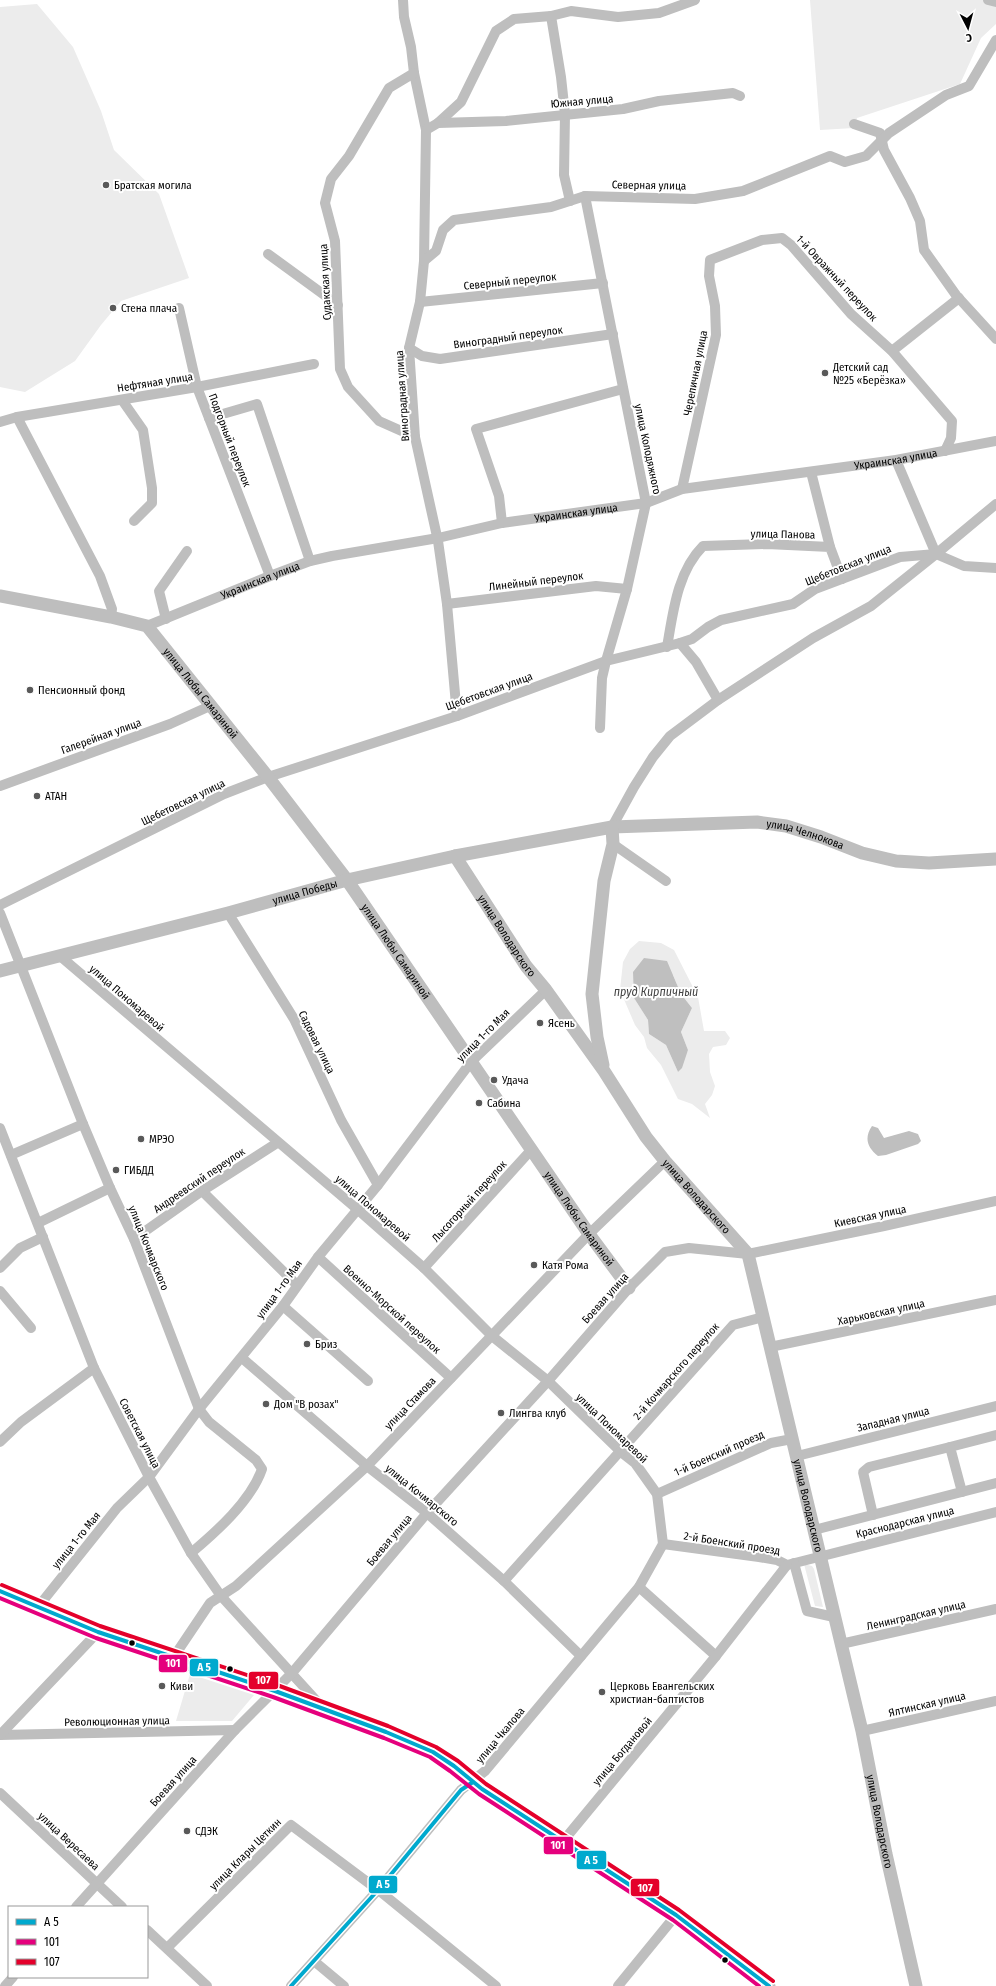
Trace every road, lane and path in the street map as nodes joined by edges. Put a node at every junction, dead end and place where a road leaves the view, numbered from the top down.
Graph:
1 (403, 0) edge
2 (695, 0) edge
3 (988, 0) edge
4 (996, 2) edge
5 (551, 16) junction
6 (996, 40) edge
7 (414, 73) junction
8 (740, 96) dead end
9 (564, 114) junction
10 (438, 123) junction
11 (854, 124) dead end
12 (426, 130) junction
13 (883, 140) junction
14 (585, 196) junction
15 (570, 200) junction
16 (268, 254) dead end
17 (710, 260) joint
18 (424, 261) junction
19 (602, 283) junction
20 (959, 298) junction
21 (420, 302) junction
22 (338, 305) junction
23 (179, 308) dead end
24 (613, 334) junction
25 (996, 339) edge
26 (409, 348) junction
27 (892, 351) junction
28 (314, 364) dead end
29 (197, 387) junction
30 (623, 389) junction
31 (122, 400) junction
32 (17, 417) junction
33 (209, 418) junction
34 (0, 422) edge
35 (415, 437) junction
36 (996, 441) edge
37 (945, 451) junction
38 (896, 460) junction
39 (811, 472) junction
40 (682, 490) junction
41 (646, 503) junction
42 (996, 504) edge
43 (134, 521) dead end
44 (502, 523) junction
45 (438, 538) junction
46 (830, 547) junction
47 (187, 551) dead end
48 (936, 554) junction
49 (310, 561) junction
50 (996, 568) edge
51 (270, 576) junction
52 (842, 579) junction
53 (627, 589) junction
54 (0, 596) edge
55 (447, 604) junction
56 (111, 617) junction
57 (166, 619) junction
58 (147, 626) junction
59 (680, 643) junction
60 (667, 647) junction
61 (606, 661) junction
62 (718, 700) junction
63 (210, 706) junction
64 (457, 716) junction
65 (600, 728) dead end
66 (268, 777) junction
67 (0, 786) edge
68 (612, 827) junction
69 (613, 844) junction
70 (455, 856) junction
71 (996, 859) edge
72 (347, 880) junction
73 (666, 881) dead end
74 (0, 905) edge
75 (0, 913) edge
76 (228, 913) junction
77 (60, 956) junction
78 (21, 966) junction
79 (0, 971) edge
80 (546, 990) junction
81 (471, 1062) junction
82 (604, 1070) junction
83 (83, 1124) junction
84 (0, 1128) edge
85 (278, 1143) junction
86 (532, 1149) junction
87 (11, 1155) junction
88 (665, 1162) junction
89 (378, 1184) junction
90 (110, 1188) junction
91 (202, 1191) junction
92 (996, 1201) edge
93 (357, 1209) junction
94 (38, 1223) junction
95 (589, 1234) junction
96 (43, 1237) junction
97 (134, 1238) junction
98 (748, 1254) junction
99 (318, 1257) junction
100 (0, 1268) edge
101 (424, 1268) junction
102 (297, 1285) junction
103 (629, 1288) junction
104 (0, 1291) edge
105 (996, 1300) edge
106 (283, 1306) junction
107 (763, 1317) junction
108 (31, 1328) dead end
109 (492, 1336) junction
110 (770, 1347) junction
111 (242, 1358) junction
112 (94, 1368) junction
113 (451, 1378) junction
114 (368, 1381) dead end
115 (548, 1381) junction
116 (996, 1406) edge
117 (199, 1409) junction
118 (996, 1435) edge
119 (792, 1439) junction
120 (0, 1442) edge
121 (950, 1447) junction
122 (621, 1452) junction
123 (797, 1456) junction
124 (367, 1466) junction
125 (149, 1477) junction
126 (996, 1483) edge
127 (962, 1492) junction
128 (657, 1494) junction
129 (996, 1512) edge
130 (427, 1513) junction
131 (874, 1515) junction
132 (814, 1530) junction
133 (663, 1544) junction
134 (191, 1553) junction
135 (820, 1556) junction
136 (791, 1564) junction
137 (504, 1581) junction
138 (639, 1588) junction
139 (0, 1592) edge
140 (220, 1596) junction
141 (38, 1607) junction
142 (996, 1609) edge
143 (834, 1618) junction
144 (98, 1632) junction
145 (841, 1644) junction
146 (581, 1656) junction
147 (716, 1656) junction
148 (173, 1658) junction
149 (292, 1673) junction
150 (275, 1691) junction
151 (996, 1701) edge
152 (324, 1709) junction
153 (235, 1730) junction
154 (862, 1731) junction
155 (0, 1735) edge
156 (473, 1782) junction
157 (0, 1793) edge
158 (564, 1840) junction
159 (97, 1884) junction
160 (378, 1890) junction
161 (77, 1906) edge
162 (121, 1906) edge
163 (676, 1915) junction
164 (148, 1931) edge
165 (167, 1948) junction
166 (314, 1961) junction
167 (12, 1978) edge
168 (5, 1986) edge
169 (207, 1986) edge
170 (291, 1986) edge
171 (344, 1986) edge
172 (496, 1986) edge
173 (618, 1986) edge
174 (768, 1986) edge
175 (916, 1986) edge

1 - 7 street, Виноградная улица
2 - 5 street
3 - 4 street
5 - 9 street
5 - 10 street
6 - 13 street, Северная улица
7 - 12 street, Виноградная улица
7 - 22 street, Судакская улица
8 - 9 street, Южная улица
9 - 10 street, Южная улица
9 - 15 street
10 - 12 street, Южная улица
11 - 13 street
12 - 18 street, Виноградная улица
13 - 14 street, Северная улица
13 - 20 street
14 - 15 street, Северная улица
14 - 19 street, улица Колодяжного
15 - 18 street, Северная улица
16 - 22 street
17 - 27 street, 1-й Овражный переулок
17 - 40 street, Черепичная улица
18 - 21 street, Виноградная улица
19 - 21 street, Северный переулок
19 - 24 street, улица Колодяжного
20 - 25 street
20 - 27 street
21 - 26 street, Виноградная улица
22 - 35 street, Судакская улица
23 - 29 street, Подгорный переулок
24 - 26 street, Виноградный переулок
24 - 30 street, улица Колодяжного
26 - 35 street, Виноградная улица
27 - 37 street, 1-й Овражный переулок
28 - 29 street, Нефтяная улица
29 - 31 street, Нефтяная улица
29 - 33 street, Подгорный переулок
30 - 41 street, улица Колодяжного
30 - 44 street
31 - 32 street, Нефтяная улица
31 - 43 street
32 - 34 street, Нефтяная улица
32 - 56 street
33 - 49 street
33 - 51 street, Подгорный переулок
35 - 45 street, Виноградная улица
36 - 37 street, Украинская улица
37 - 38 street, Украинская улица
38 - 39 street, Украинская улица
38 - 48 street
39 - 40 street, Украинская улица
39 - 46 street
40 - 41 street, Украинская улица
41 - 44 street, Украинская улица
41 - 53 street, улица Колодяжного
42 - 48 street
44 - 45 street, Украинская улица
45 - 49 street, Украинская улица
45 - 55 street, Виноградная улица
46 - 52 street, улица Панова
46 - 60 street, улица Панова
47 - 57 street
48 - 50 street, Щебетовская улица
48 - 52 street, Щебетовская улица
48 - 62 street
49 - 51 street, Украинская улица
51 - 57 street, Украинская улица
52 - 59 street, Щебетовская улица
53 - 55 street, Линейный переулок
53 - 61 street, улица Колодяжного
54 - 56 main road
55 - 64 street, Виноградная улица
56 - 58 main road
57 - 58 street, Украинская улица
58 - 63 main road, улица Любы Самариной
59 - 60 street, Щебетовская улица
59 - 62 street
60 - 61 street, Щебетовская улица
61 - 64 street, Щебетовская улица
61 - 65 street, улица Колодяжного
62 - 68 street
63 - 66 main road, улица Любы Самариной
63 - 67 street, Галерейная улица
64 - 66 street, Щебетовская улица
66 - 72 main road, улица Любы Самариной
66 - 74 street, Щебетовская улица
68 - 69 main road, улица Володарского
68 - 70 main road, улица Победы
68 - 71 main road, улица Челнокова
69 - 73 street
69 - 82 main road, улица Володарского
70 - 72 main road, улица Победы
70 - 80 main road, улица Володарского
72 - 76 main road, улица Победы
72 - 81 main road, улица Любы Самариной
75 - 78 street, улица Кочмарского
76 - 77 main road, улица Победы
76 - 89 street, Садовая улица
77 - 78 main road, улица Победы
77 - 85 street, улица Пономаревой
78 - 79 main road, улица Победы
78 - 83 street, улица Кочмарского
80 - 81 street, улица 1-го Мая
80 - 82 main road, улица Володарского
81 - 86 main road, улица Любы Самариной
81 - 89 street, улица 1-го Мая
82 - 88 main road, улица Володарского
83 - 87 street
83 - 90 street, улица Кочмарского
84 - 87 street, Советская улица
85 - 91 street, Андреевский переулок
85 - 93 street, улица Пономаревой
86 - 95 main road, улица Любы Самариной
86 - 101 street, Лысогорный переулок
87 - 94 street, Советская улица
88 - 95 street, улица Стамова
88 - 98 main road, улица Володарского
89 - 93 street, улица 1-го Мая
90 - 94 street
90 - 97 street, улица Кочмарского
91 - 97 street, Андреевский переулок
91 - 102 street
92 - 98 street, Киевская улица
93 - 99 street, улица 1-го Мая
93 - 101 street, улица Пономаревой
94 - 96 street, Советская улица
95 - 103 main road, улица Любы Самариной
95 - 109 street, улица Стамова
96 - 100 street
96 - 112 street, Советская улица
97 - 117 street, улица Кочмарского
98 - 103 street, Боевая улица
98 - 107 main road, улица Володарского
99 - 102 street, улица 1-го Мая
99 - 113 street, Военно-Морской переулок
101 - 109 street, улица Пономаревой
102 - 106 street, улица 1-го Мая
103 - 115 street, Боевая улица
104 - 108 street
105 - 110 street, Харьковская улица
106 - 111 street, улица 1-го Мая
106 - 114 street
107 - 110 main road, улица Володарского
107 - 122 street, 2-й Кочмарского переулок
109 - 113 street, улица Стамова
109 - 115 street, улица Пономаревой
110 - 119 main road, улица Володарского
111 - 117 street, улица 1-го Мая
111 - 124 street, улица Кочмарского
112 - 120 street
112 - 125 street, Советская улица
113 - 124 street, улица Стамова
115 - 122 street, улица Пономаревой
115 - 130 street, Боевая улица
116 - 123 street, Западная улица
117 - 125 street, улица 1-го Мая
117 - 134 street, улица Кочмарского
118 - 121 street
119 - 123 main road, улица Володарского
119 - 128 street, 1-й Боенский проезд
121 - 127 street
121 - 131 street
122 - 128 street, улица Пономаревой
122 - 137 street, 2-й Кочмарского переулок
123 - 132 main road, улица Володарского
124 - 130 street, улица Кочмарского
124 - 140 street, улица Стамова
125 - 134 street, Советская улица
125 - 141 street, улица 1-го Мая
126 - 127 street
127 - 131 street
128 - 133 street
129 - 135 street, Краснодарская улица
130 - 137 street, улица Кочмарского
130 - 149 street, Боевая улица
131 - 132 street
132 - 135 main road, улица Володарского
133 - 136 street, 2-й Боенский проезд
133 - 138 street, улица Чкалова
134 - 140 street, Советская улица
135 - 136 street, 2-й Боенский проезд
135 - 143 main road, улица Володарского
136 - 143 street
136 - 147 street, улица Богдановой
137 - 146 street, улица Кочмарского
138 - 146 street, улица Чкалова
138 - 147 street
139 - 141 main road
140 - 148 street, улица Стамова
140 - 149 street, Советская улица
141 - 144 main road
142 - 145 street, Ленинградская улица
143 - 145 main road, улица Володарского
144 - 148 main road
144 - 155 street
145 - 154 main road, улица Володарского
146 - 156 street, улица Чкалова
147 - 158 street, улица Богдановой
148 - 150 main road
149 - 150 street, Боевая улица
149 - 152 street, Советская улица
150 - 152 main road
150 - 153 street, Боевая улица
151 - 154 street, Ялтинская улица
152 - 156 main road
153 - 155 street, Революционная улица
153 - 159 street, Боевая улица
154 - 175 main road, улица Володарского
156 - 158 main road
156 - 160 street, улица Чкалова
157 - 159 street, улица Вересаева
158 - 163 main road
159 - 161 street, Боевая улица
159 - 162 street, улица Вересаева
160 - 165 street, улица Клары Цеткин
160 - 166 street, улица Чкалова
160 - 172 street, улица Клары Цеткин
163 - 173 street
163 - 174 main road
164 - 165 street
165 - 169 street
166 - 170 street, улица Чкалова
166 - 171 street
167 - 168 street

